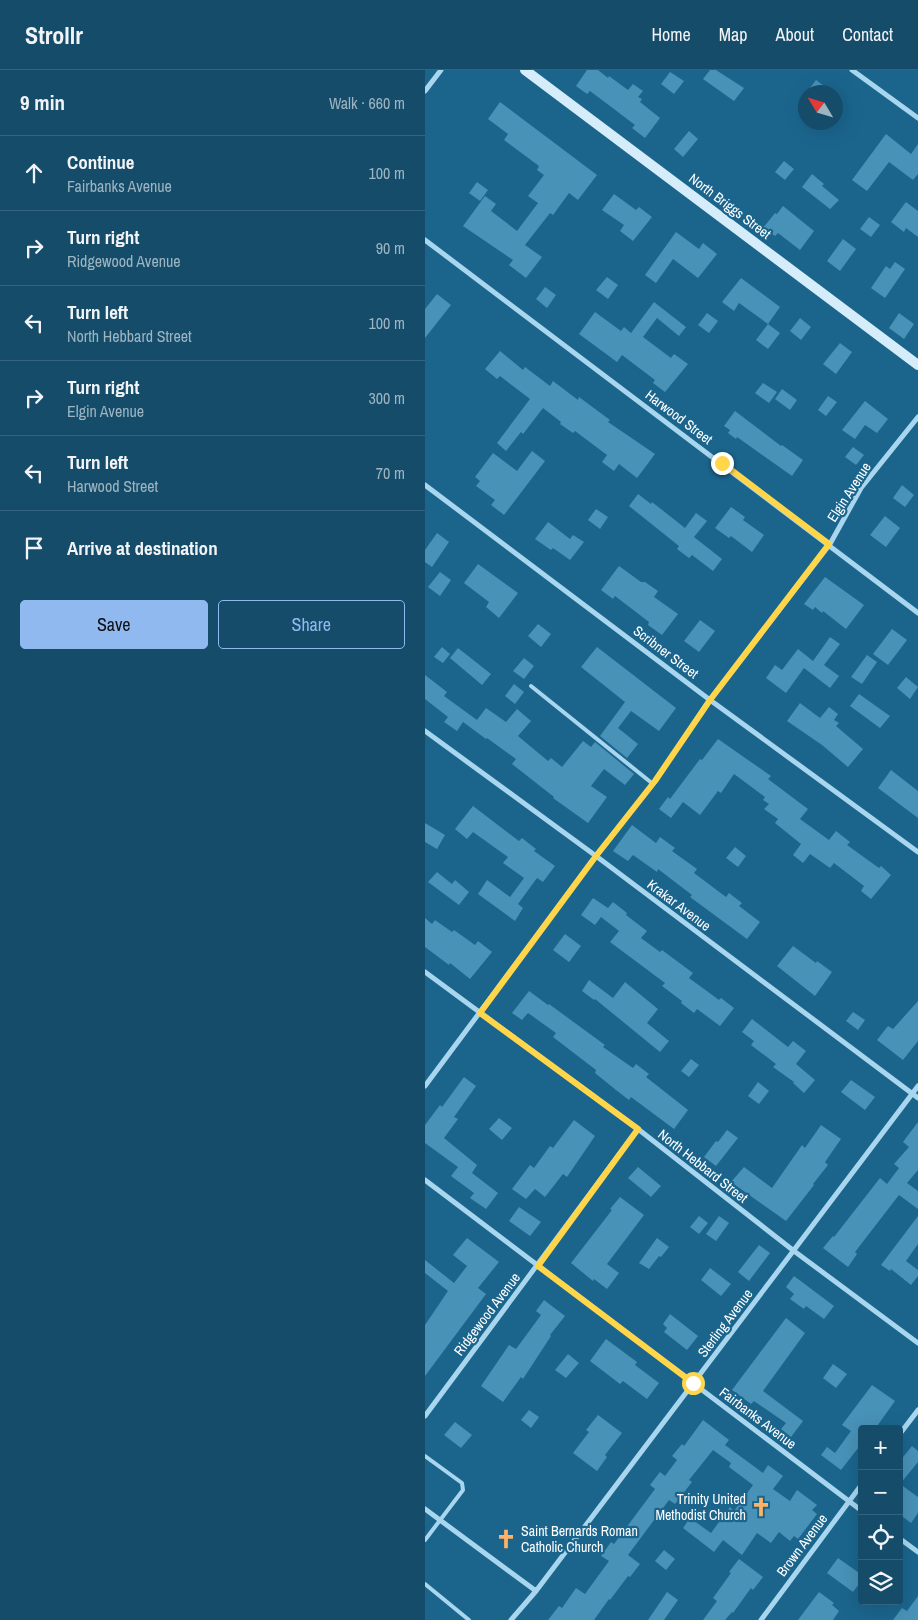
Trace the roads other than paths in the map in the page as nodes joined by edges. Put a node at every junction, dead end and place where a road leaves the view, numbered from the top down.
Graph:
1 (441, 70) edge
2 (525, 70) edge
3 (852, 70) edge
4 (425, 91) edge
5 (918, 118) edge
6 (425, 240) edge
7 (918, 365) edge
8 (918, 417) edge
9 (425, 485) edge
10 (829, 544) junction
11 (918, 613) edge
12 (531, 686) dead end
13 (710, 700) junction
14 (425, 731) edge
15 (653, 784) junction
16 (918, 852) edge
17 (596, 856) junction
18 (425, 972) edge
19 (480, 1013) junction
20 (425, 1086) edge
21 (918, 1086) edge
22 (912, 1094) junction
23 (918, 1098) edge
24 (638, 1129) junction
25 (425, 1180) edge
26 (794, 1251) junction
27 (538, 1266) junction
28 (918, 1343) edge
29 (693, 1383) junction
30 (918, 1410) edge
31 (425, 1416) edge
32 (903, 1430) edge
33 (425, 1456) edge
34 (858, 1489) edge
35 (849, 1501) junction
36 (858, 1508) edge
37 (425, 1509) edge
38 (441, 1521) junction
39 (425, 1540) edge
40 (903, 1541) edge
41 (918, 1552) edge
42 (425, 1584) edge
43 (536, 1591) junction
44 (469, 1620) edge
45 (511, 1620) edge
46 (761, 1620) edge

1 - 4 street
2 - 7 street, North Briggs Street
3 - 5 street
6 - 10 street, Harwood Street
8 - 10 street, Elgin Avenue
9 - 13 street, Scribner Street
10 - 11 street, Harwood Street
10 - 13 street, Elgin Avenue
12 - 15 lane
13 - 15 street, Elgin Avenue
13 - 16 street, Scribner Street
14 - 17 street, Krakar Avenue
15 - 17 street, Elgin Avenue
17 - 19 street, Elgin Avenue
17 - 22 street, Krakar Avenue
18 - 19 street, North Hebbard Street
19 - 20 street, Elgin Avenue
19 - 24 street, North Hebbard Street
21 - 22 street, Sterling Avenue
22 - 23 street, Krakar Avenue
22 - 26 street, Sterling Avenue
24 - 26 street, North Hebbard Street
24 - 27 street, Ridgewood Avenue
25 - 27 street, Fairbanks Avenue
26 - 28 street, North Hebbard Street
26 - 29 street, Sterling Avenue
27 - 29 street, Fairbanks Avenue
27 - 31 street, Ridgewood Avenue
29 - 35 street, Fairbanks Avenue
29 - 43 street, Sterling Avenue
30 - 32 street
33 - 38 lane
34 - 35 street, Brown Avenue
35 - 36 street, Fairbanks Avenue
35 - 46 street, Brown Avenue
37 - 38 street
38 - 39 lane
38 - 43 street
40 - 41 street
42 - 44 lane
43 - 45 street, Sterling Avenue

